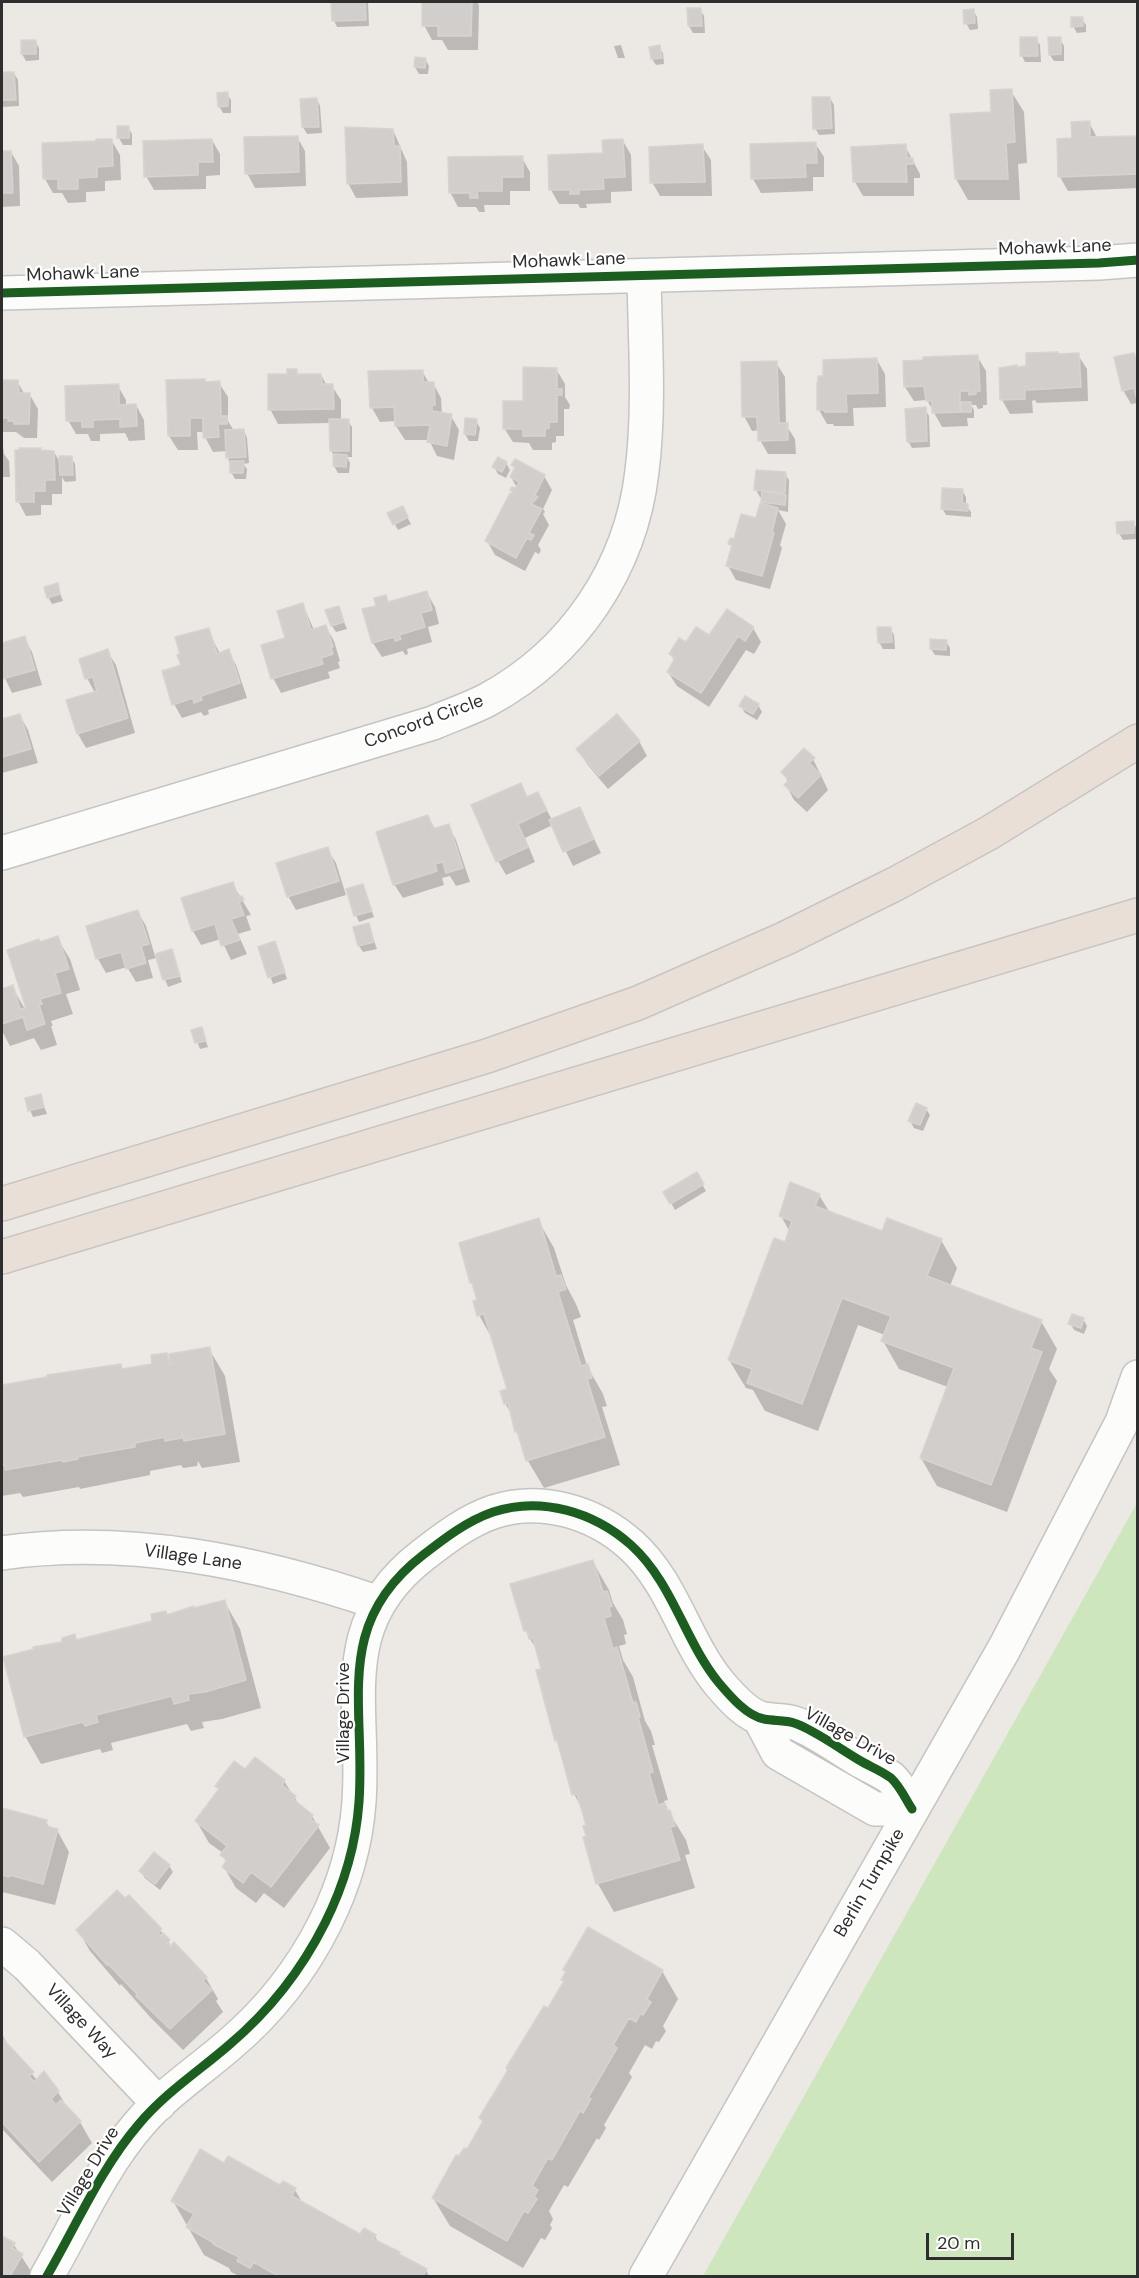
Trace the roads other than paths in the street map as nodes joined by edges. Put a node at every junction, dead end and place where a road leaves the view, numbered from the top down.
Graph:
1 (1137, 260) edge
2 (644, 276) junction
3 (2, 293) edge
4 (1137, 741) edge
5 (2, 853) edge
6 (1137, 915) edge
7 (2, 1204) edge
8 (2, 1257) edge
9 (1137, 1377) edge
10 (1130, 1412) edge
11 (2, 1552) edge
12 (379, 1603) junction
13 (912, 1809) junction
14 (2, 1944) edge
15 (159, 2104) junction
16 (47, 2277) edge
17 (646, 2277) edge

1 - 2 street, Mohawk Lane
2 - 3 street, Mohawk Lane
2 - 5 street, Concord Circle
4 - 7 highway
6 - 8 highway
9 - 10 street, Berlin Turnpike
10 - 13 street, Berlin Turnpike
11 - 12 street, Village Lane
12 - 13 street, Village Drive
12 - 15 street, Village Drive
13 - 17 street, Berlin Turnpike
14 - 15 street, Village Way
15 - 16 street, Village Drive

